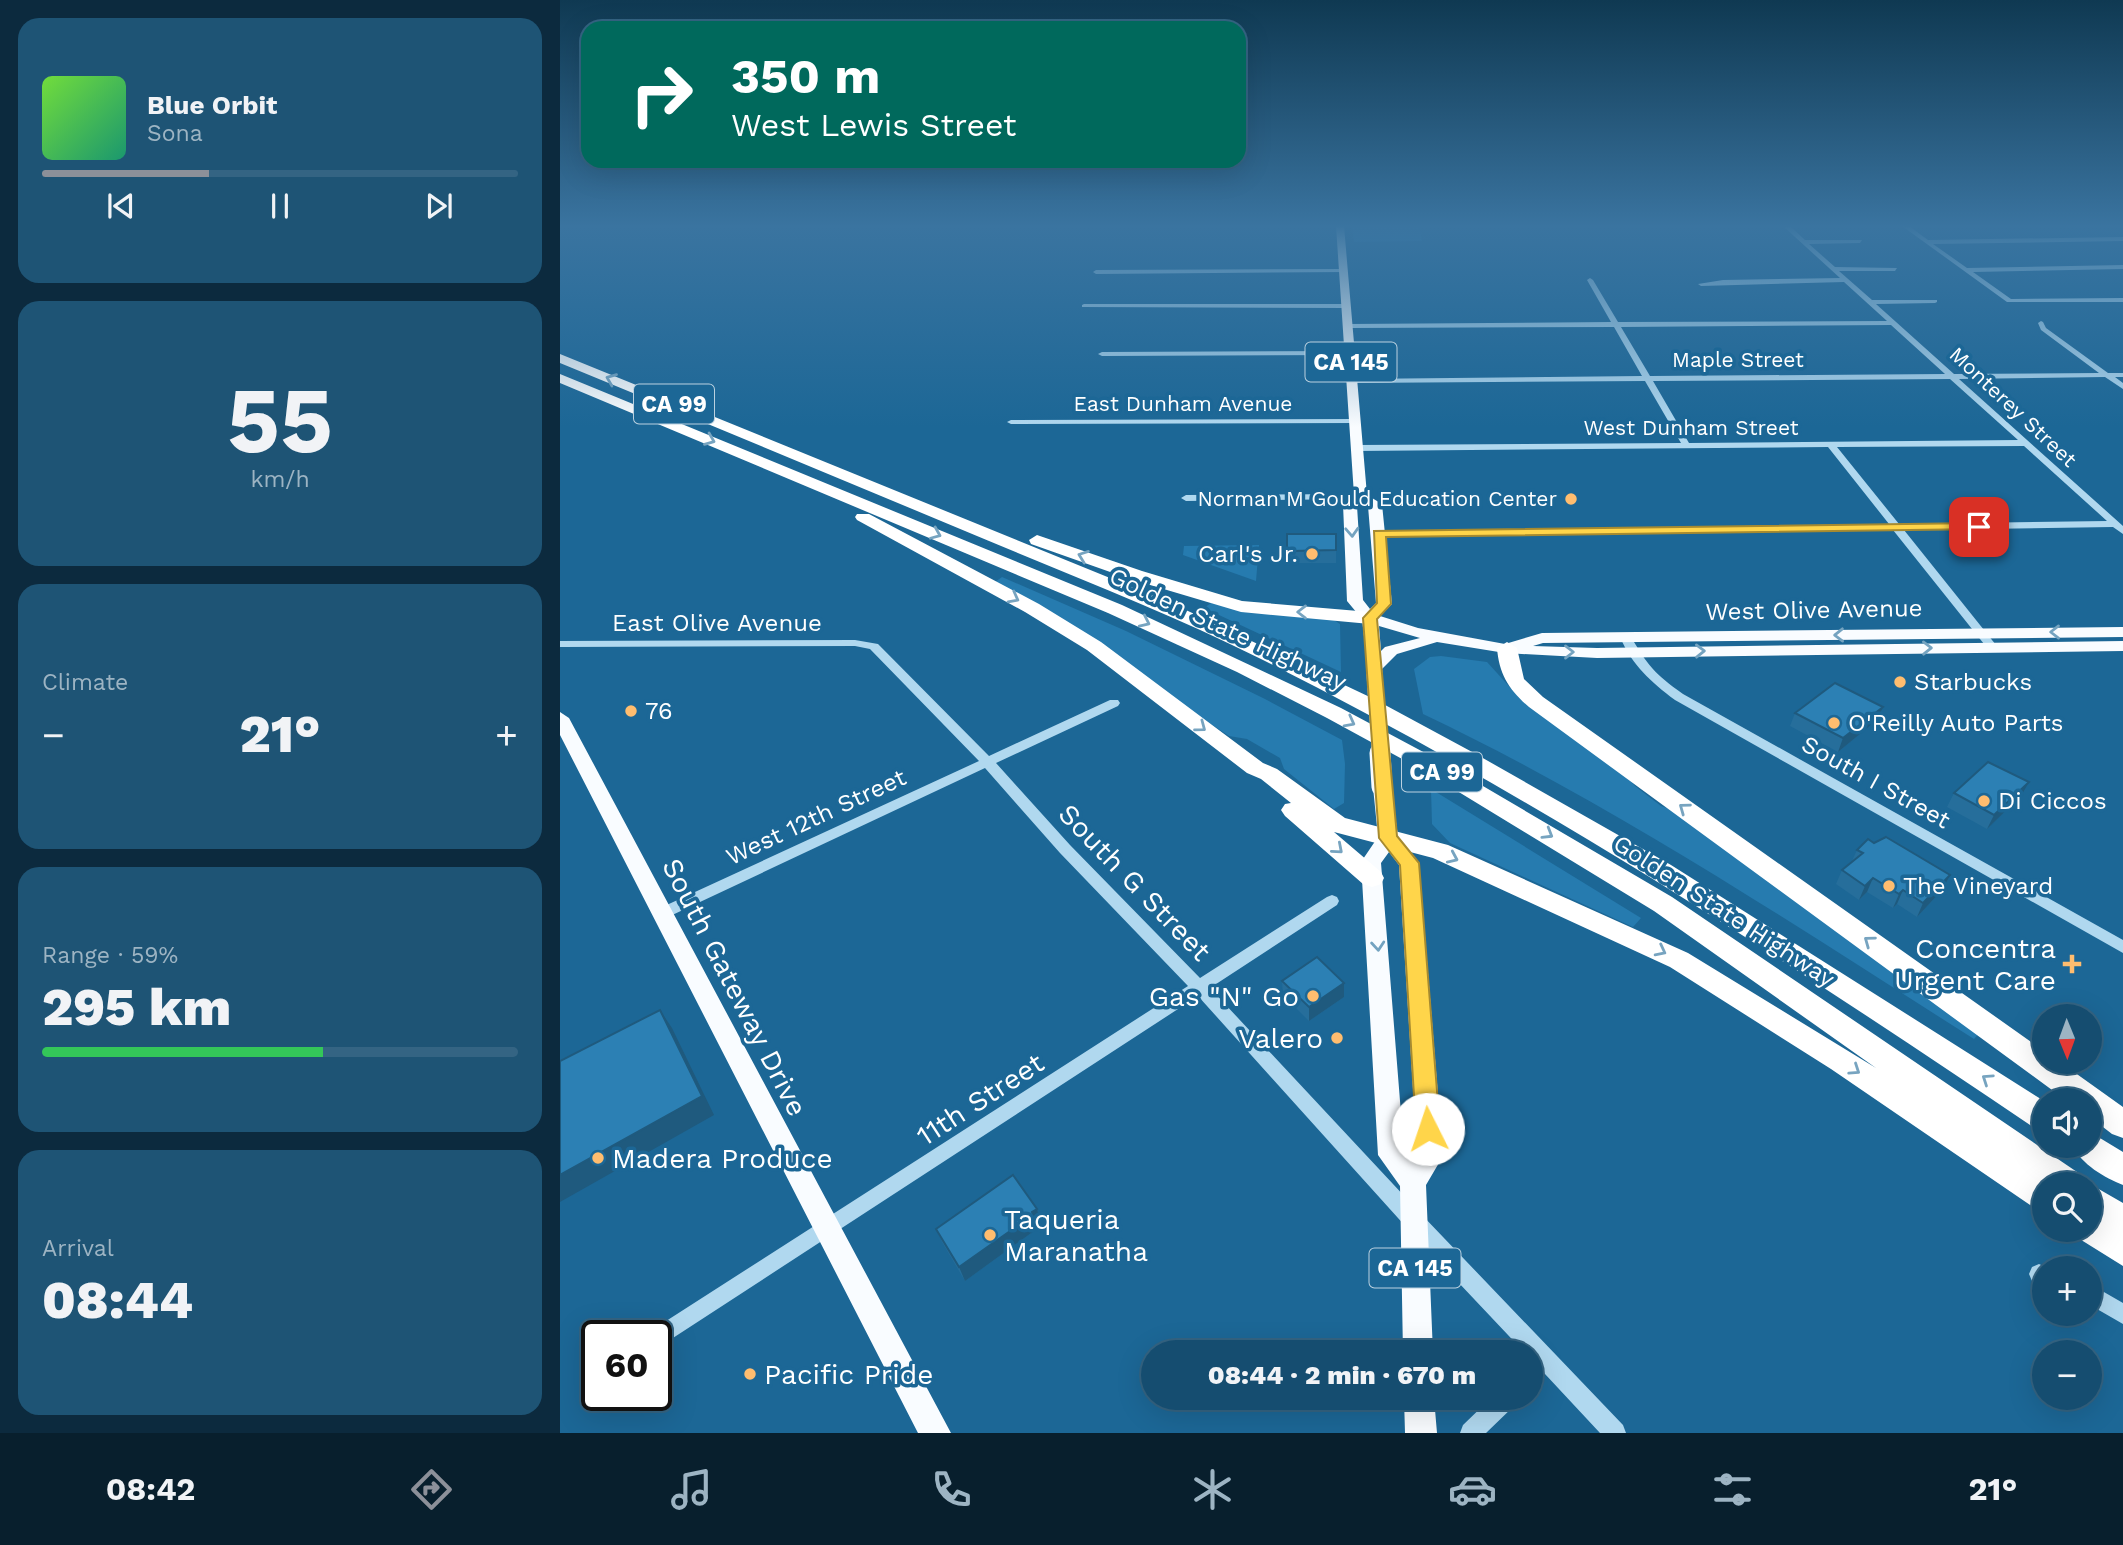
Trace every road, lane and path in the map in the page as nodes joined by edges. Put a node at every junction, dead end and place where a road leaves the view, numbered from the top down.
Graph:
1 (1346, 293) edge
2 (1597, 293) edge
3 (1859, 293) edge
4 (1997, 293) edge
5 (2123, 300) edge
6 (1935, 301) dead end
7 (1869, 302) junction
8 (1084, 306) dead end
9 (1347, 306) junction
10 (1614, 323) junction
11 (1894, 323) junction
12 (2041, 323) dead end
13 (1348, 326) junction
14 (1101, 354) dead end
15 (1350, 354) junction
16 (560, 358) edge
17 (2107, 375) junction
18 (2123, 375) edge
19 (1954, 376) junction
20 (560, 378) edge
21 (1646, 378) junction
22 (1353, 381) junction
23 (2123, 387) edge
24 (1356, 421) junction
25 (1011, 422) dead end
26 (2025, 443) junction
27 (1830, 444) junction
28 (1686, 445) junction
29 (1357, 448) junction
30 (787, 451) junction
31 (760, 461) junction
32 (1361, 497) junction
33 (1186, 498) dead end
34 (2119, 527) edge
35 (1898, 528) junction
36 (1379, 534) junction
37 (1370, 618) junction
38 (2123, 632) edge
39 (1980, 633) junction
40 (1448, 640) junction
41 (560, 644) edge
42 (1629, 644) junction
43 (874, 646) joint
44 (2123, 646) edge
45 (1992, 647) junction
46 (1507, 648) junction
47 (1374, 667) junction
48 (1114, 703) dead end
49 (560, 718) edge
50 (988, 763) junction
51 (1255, 768) junction
52 (1388, 838) junction
53 (1372, 878) junction
54 (1332, 901) dead end
55 (663, 913) junction
56 (2123, 947) edge
57 (1201, 989) junction
58 (2032, 1109) edge
59 (2123, 1124) edge
60 (2102, 1156) edge
61 (2123, 1170) edge
62 (2050, 1172) edge
63 (1413, 1182) junction
64 (2032, 1188) edge
65 (2102, 1207) edge
66 (1413, 1221) junction
67 (2123, 1222) edge
68 (827, 1228) junction
69 (2102, 1235) edge
70 (2123, 1249) edge
71 (2102, 1301) edge
72 (2123, 1314) edge
73 (672, 1329) edge
74 (1418, 1340) edge
75 (1516, 1340) edge
76 (1543, 1370) edge
77 (1419, 1410) edge
78 (1494, 1410) edge
79 (935, 1433) edge
80 (1420, 1433) edge
81 (1472, 1433) edge
82 (1615, 1433) edge

1 - 9 main road, CA 145
2 - 10 street
3 - 7 street, Monterey Street
4 - 5 street
6 - 7 street
7 - 11 street, Monterey Street
8 - 9 street
9 - 13 main road, CA 145
10 - 11 street
10 - 13 street
10 - 21 street
11 - 19 street, Monterey Street
12 - 17 street
13 - 15 main road, CA 145
14 - 15 street
15 - 22 main road, CA 145
30 -> 16 highway, Golden State Highway / CA 99
17 - 18 street, Maple Street
17 - 19 street, Maple Street
17 - 23 street
19 - 21 street, Maple Street
19 - 26 street, Monterey Street
20 -> 31 highway, Golden State Highway / CA 99
21 - 22 street, Maple Street
21 - 28 street
22 - 24 main road, CA 145
24 - 25 street, East Dunham Avenue
24 - 29 main road, CA 145
26 - 27 street, West Dunham Street
26 - 34 street, Monterey Street
27 - 28 street, West Dunham Street
27 - 35 street
28 - 29 street, West Dunham Street
29 - 32 main road, CA 145
37 -> 30 highway
58 -> 30 highway, Golden State Highway / CA 99
31 -> 51 highway
31 -> 62 highway, Golden State Highway / CA 99
32 - 33 street
32 - 36 main road, CA 145
32 -> 37 main road, CA 145
34 - 35 street
35 - 36 street
35 - 39 street
36 - 37 main road, CA 145
37 - 40 main road, West Olive Avenue
37 - 47 main road, CA 145
38 -> 39 main road, West Olive Avenue
39 -> 42 main road, West Olive Avenue
39 - 45 street
40 - 46 main road, West Olive Avenue
40 - 47 main road
41 - 43 street, East Olive Avenue
42 -> 45 main road, West Olive Avenue
42 - 46 main road, West Olive Avenue
42 - 56 street, South I Street
43 - 50 street, South G Street
44 - 45 main road, West Olive Avenue
59 -> 46 highway
47 - 52 main road, CA 145, bridge
48 - 50 street, West 12th Street
49 - 55 main road, South Gateway Drive
50 - 55 street, West 12th Street
50 - 57 street, South G Street
51 - 52 highway
51 -> 53 highway
52 - 53 main road
52 - 63 main road, CA 145
52 -> 64 highway
53 -> 63 main road
54 - 57 street, 11th Street
55 - 68 main road, South Gateway Drive
57 - 66 street, South G Street
57 - 68 street, 11th Street
60 - 61 highway
63 - 66 main road, CA 145
65 - 67 highway
66 - 74 main road, CA 145
66 - 75 street, South G Street
68 - 73 street, 11th Street
68 - 79 main road, South Gateway Drive
69 - 70 highway
71 - 72 street
76 - 82 street, South G Street
77 - 80 main road
78 - 81 street

